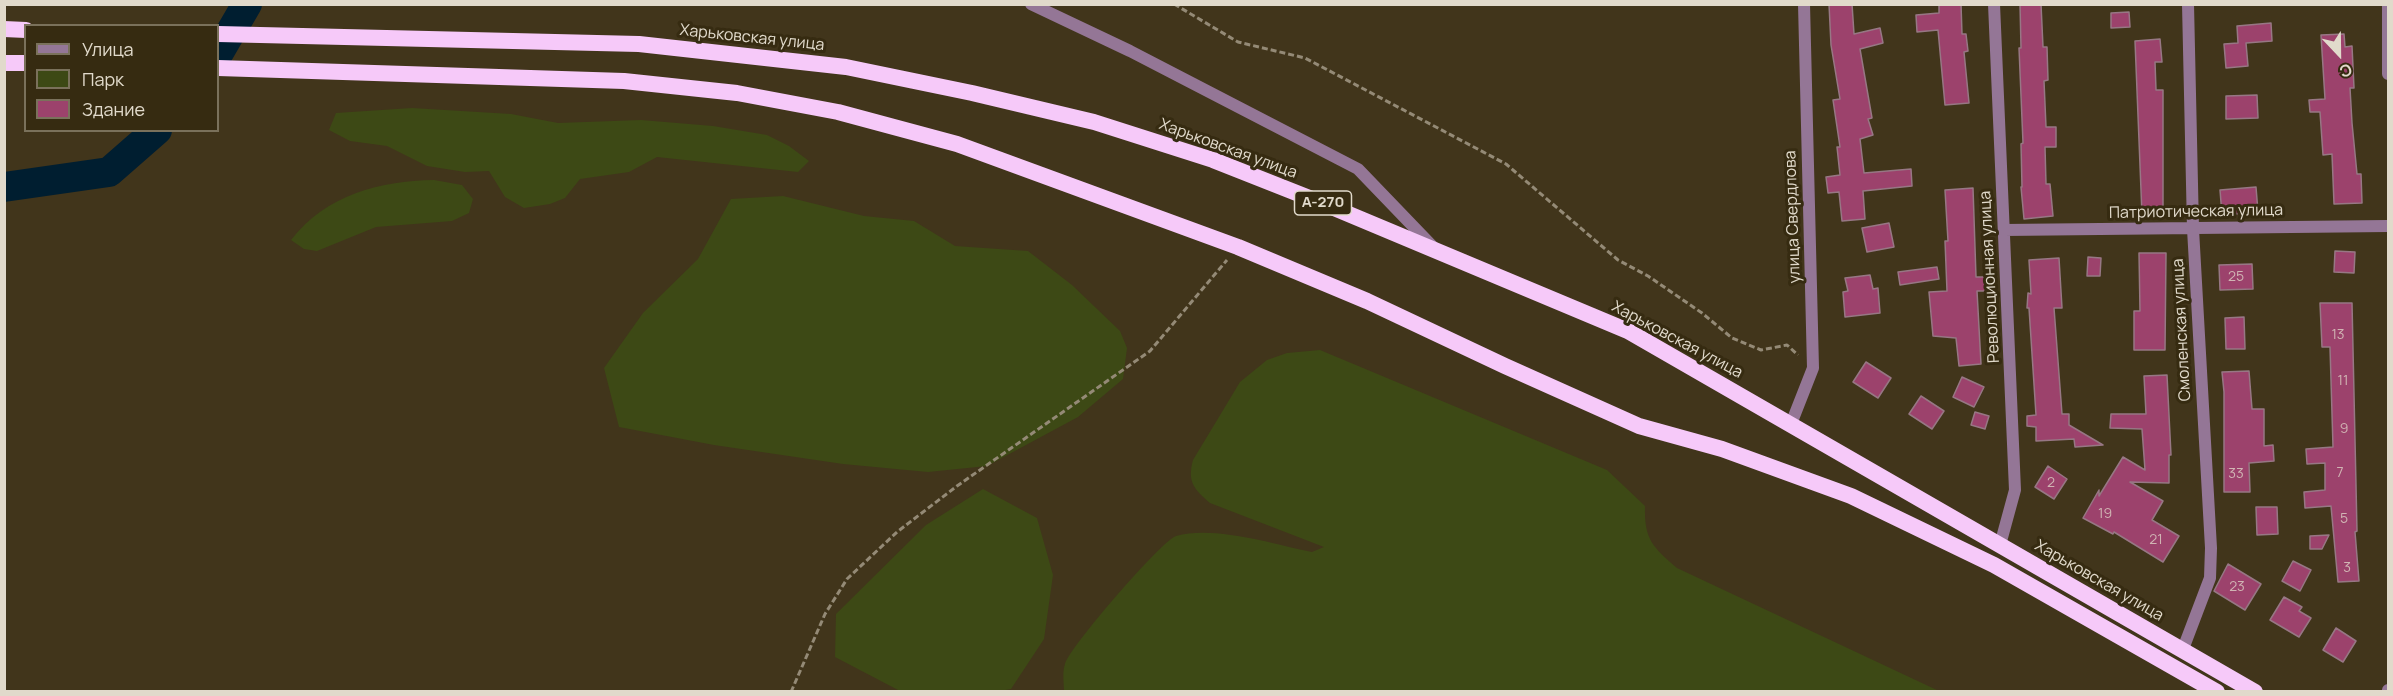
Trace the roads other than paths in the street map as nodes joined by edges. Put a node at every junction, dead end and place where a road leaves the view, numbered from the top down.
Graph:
1 (1031, 4) edge
2 (1804, 4) edge
3 (1994, 4) edge
4 (2188, 4) edge
5 (2388, 4) edge
6 (4, 29) edge
7 (24, 30) edge
8 (219, 34) edge
9 (4, 63) edge
10 (24, 63) edge
11 (219, 68) edge
12 (2388, 74) edge
13 (2388, 226) edge
14 (2193, 229) junction
15 (2004, 230) junction
16 (1438, 251) junction
17 (1791, 424) junction
18 (2000, 545) junction
19 (2182, 650) junction
20 (2217, 692) edge
21 (2255, 692) edge

1 - 16 street
2 - 17 street, улица Свердлова
3 - 15 street, Революционная улица
4 - 14 street, Смоленская улица
5 - 12 street
6 - 7 highway
8 - 16 highway, Харьковская улица / А-270
9 - 10 highway
11 - 20 highway
13 - 14 street, Патриотическая улица
14 - 15 street, Патриотическая улица
14 - 19 street, Смоленская улица
15 - 18 street, Революционная улица
16 - 17 highway, Харьковская улица / А-270
17 - 18 highway, Харьковская улица / А-270
18 - 19 highway, Харьковская улица / А-270
19 - 21 highway, Харьковская улица / А-270

